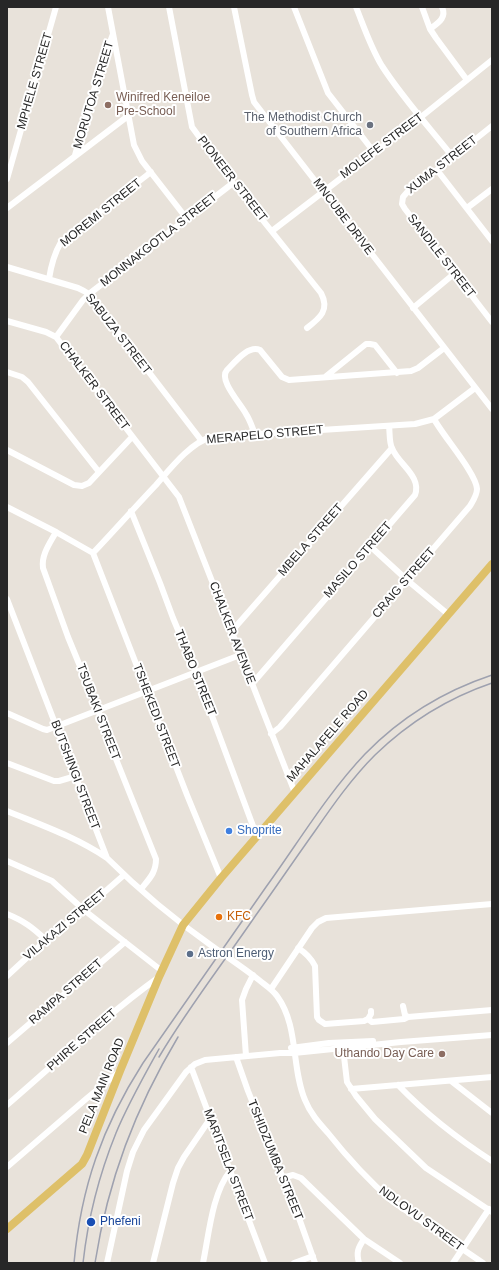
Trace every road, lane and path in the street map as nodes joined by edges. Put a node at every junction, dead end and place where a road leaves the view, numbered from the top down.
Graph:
1 (56, 7) edge
2 (108, 7) edge
3 (169, 7) edge
4 (234, 7) edge
5 (294, 7) edge
6 (356, 7) edge
7 (422, 7) edge
8 (442, 7) edge
9 (430, 29) junction
10 (113, 34) junction
11 (492, 60) edge
12 (467, 80) junction
13 (128, 116) junction
14 (421, 117) junction
15 (492, 126) edge
16 (374, 152) junction
17 (75, 155) junction
18 (452, 156) junction
19 (437, 170) junction
20 (151, 172) junction
21 (7, 179) edge
22 (234, 183) junction
23 (492, 189) edge
24 (323, 191) junction
25 (7, 208) edge
26 (467, 208) junction
27 (405, 209) joint
28 (187, 219) junction
29 (272, 231) junction
30 (492, 241) edge
31 (7, 267) edge
32 (455, 273) junction
33 (49, 279) junction
34 (89, 294) junction
35 (413, 308) junction
36 (7, 321) edge
37 (492, 322) edge
38 (307, 328) dead end
39 (56, 337) junction
40 (444, 348) junction
41 (7, 372) edge
42 (397, 373) junction
43 (325, 377) junction
44 (475, 388) junction
45 (492, 409) edge
46 (434, 420) junction
47 (389, 426) junction
48 (255, 434) junction
49 (132, 437) junction
50 (201, 440) junction
51 (392, 448) junction
52 (7, 450) edge
53 (99, 472) junction
54 (164, 476) junction
55 (7, 507) edge
56 (131, 511) junction
57 (56, 532) junction
58 (370, 546) junction
59 (93, 553) junction
60 (492, 564) edge
61 (407, 580) junction
62 (7, 598) edge
63 (449, 615) junction
64 (231, 632) junction
65 (240, 655) junction
66 (196, 673) junction
67 (252, 684) junction
68 (147, 691) junction
69 (98, 710) junction
70 (7, 713) edge
71 (56, 727) junction
72 (272, 734) junction
73 (7, 762) edge
74 (76, 776) junction
75 (295, 793) junction
76 (7, 812) edge
77 (259, 835) junction
78 (107, 858) junction
79 (7, 861) edge
80 (124, 876) junction
81 (221, 878) junction
82 (141, 889) junction
83 (492, 904) edge
84 (84, 910) junction
85 (7, 914) edge
86 (183, 925) junction
87 (46, 940) junction
88 (125, 942) junction
89 (212, 947) joint
90 (298, 948) junction
91 (160, 974) junction
92 (253, 975) junction
93 (7, 976) edge
94 (271, 989) junction
95 (403, 1006) dead end
96 (492, 1010) edge
97 (371, 1011) dead end
98 (408, 1017) junction
99 (368, 1019) junction
100 (492, 1035) edge
101 (401, 1042) junction
102 (7, 1043) edge
103 (343, 1048) junction
104 (294, 1050) junction
105 (246, 1056) junction
106 (236, 1057) junction
107 (191, 1067) junction
108 (120, 1071) junction
109 (492, 1077) edge
110 (451, 1081) junction
111 (398, 1085) junction
112 (352, 1089) junction
113 (7, 1105) edge
114 (492, 1113) edge
115 (210, 1119) junction
116 (492, 1161) edge
117 (7, 1167) edge
118 (230, 1171) junction
119 (282, 1178) junction
120 (490, 1210) edge
121 (7, 1229) edge
122 (364, 1239) junction
123 (462, 1249) junction
124 (313, 1256) junction
125 (106, 1263) edge
126 (153, 1263) edge
127 (203, 1263) edge
128 (265, 1263) edge
129 (294, 1263) edge
130 (315, 1263) edge
131 (359, 1263) edge
132 (400, 1263) edge
133 (453, 1263) edge
134 (483, 1263) edge

1 - 21 street, MPHELE STREET
2 - 10 street
3 - 22 street, PIONEER STREET
4 - 24 street, MNCUBE DRIVE
5 - 16 street
6 - 14 street
7 - 9 street
8 - 9 street
9 - 12 street
10 - 13 street
10 - 17 street, MORUTOA STREET
11 - 12 street, MOLEFE STREET
12 - 14 street, MOLEFE STREET
13 - 17 street, MORUTOA STREET
13 - 20 street
14 - 16 street, MOLEFE STREET
14 - 18 street
15 - 18 street, XUMA STREET
16 - 24 street, MOLEFE STREET
17 - 25 street, MORUTOA STREET
18 - 19 street, XUMA STREET
19 - 26 street
19 - 27 street, XUMA STREET
20 - 28 street
20 - 33 street, MOREMI STREET
22 - 28 street, MONNAKGOTLA STREET
22 - 29 street, PIONEER STREET
23 - 26 street
24 - 29 street, MOLEFE STREET
24 - 35 street, MNCUBE DRIVE
26 - 30 street
27 - 32 street, SANDILE STREET
28 - 34 street, MONNAKGOTLA STREET
29 - 38 street, PIONEER STREET
31 - 33 street, SABUZA STREET
32 - 35 street
32 - 37 street, SANDILE STREET
33 - 34 street, SABUZA STREET
34 - 39 street, MONNAKGOTLA STREET
34 - 50 street, SABUZA STREET
35 - 40 street, MNCUBE DRIVE
36 - 39 street, CHALKER STREET
39 - 49 street, CHALKER STREET
40 - 42 street
40 - 44 street, MNCUBE DRIVE
41 - 53 street
42 - 43 street
42 - 43 street
43 - 48 street
44 - 45 street, MNCUBE DRIVE
44 - 46 street, MERAPELO STREET
46 - 47 street, MERAPELO STREET
46 - 61 street, CRAIG STREET
47 - 48 street, MERAPELO STREET
47 - 51 street, MASILO STREET
48 - 50 street, MERAPELO STREET
49 - 53 street
49 - 54 street, CHALKER STREET
50 - 54 street, MERAPELO STREET
51 - 58 street, MASILO STREET
51 - 64 street, MBELA STREET
52 - 53 street
54 - 56 street, MERAPELO STREET
54 - 64 street, CHALKER AVENUE
55 - 57 street
56 - 59 street, MERAPELO STREET
56 - 66 street, THABO STREET
57 - 59 street
57 - 69 street, TSUBAKI STREET
58 - 61 street
58 - 67 street, MASILO STREET
59 - 68 street, TSHEKEDI STREET
60 - 63 main road, MAHALAFELE ROAD
61 - 63 street
61 - 72 street, CRAIG STREET
62 - 71 street, BUTSHINGI STREET
63 - 75 main road, MAHALAFELE ROAD
64 - 65 street, CHALKER AVENUE
65 - 66 street
65 - 67 street, CHALKER AVENUE
66 - 68 street
66 - 77 street, THABO STREET
67 - 72 street, CHALKER AVENUE
68 - 69 street
68 - 81 street, TSHEKEDI STREET
69 - 71 street
69 - 82 street, TSUBAKI STREET
70 - 71 street
71 - 74 street, BUTSHINGI STREET
72 - 75 street, CHALKER AVENUE
73 - 74 street
74 - 78 street, BUTSHINGI STREET
75 - 77 main road, MAHALAFELE ROAD
76 - 78 street
77 - 81 main road, MAHALAFELE ROAD
78 - 80 street, BUTSHINGI STREET
79 - 84 street
80 - 82 street, BUTSHINGI STREET
80 - 84 street, VILAKAZI STREET
81 - 86 main road, MAHALAFELE ROAD
82 - 86 street, BUTSHINGI STREET
83 - 90 street
84 - 87 street, VILAKAZI STREET
84 - 88 street
85 - 87 street
86 - 89 street, BUTSHINGI STREET
86 - 91 main road, PELA MAIN ROAD
87 - 93 street, VILAKAZI STREET
88 - 91 street
88 - 102 street, RAMPA STREET
89 - 92 street, NDLOVU STREET
90 - 94 street
90 - 99 street
91 - 108 main road, PELA MAIN ROAD
91 - 113 street, PHIRE STREET
92 - 94 street, NDLOVU STREET
92 - 105 street
94 - 104 street, NDLOVU STREET
95 - 98 street
96 - 98 street
97 - 99 street
98 - 99 street
100 - 101 street
101 - 103 street
101 - 104 street
103 - 104 street
103 - 112 street
104 - 105 street
104 - 123 street, NDLOVU STREET
105 - 106 street
106 - 107 street
106 - 119 street, TSHIDZUMBA STREET
107 - 115 street, MARITSELA STREET
107 - 125 street
108 - 117 street
108 - 121 main road, PELA MAIN ROAD
109 - 110 street
110 - 111 street
110 - 114 street
111 - 112 street
111 - 116 street
112 - 120 street
115 - 118 street, MARITSELA STREET
115 - 126 street
118 - 127 street
118 - 128 street, MARITSELA STREET
119 - 122 street
119 - 124 street, TSHIDZUMBA STREET
120 - 123 street
122 - 131 street
122 - 132 street
123 - 133 street
123 - 134 street, NDLOVU STREET
124 - 129 street
124 - 130 street, TSHIDZUMBA STREET

